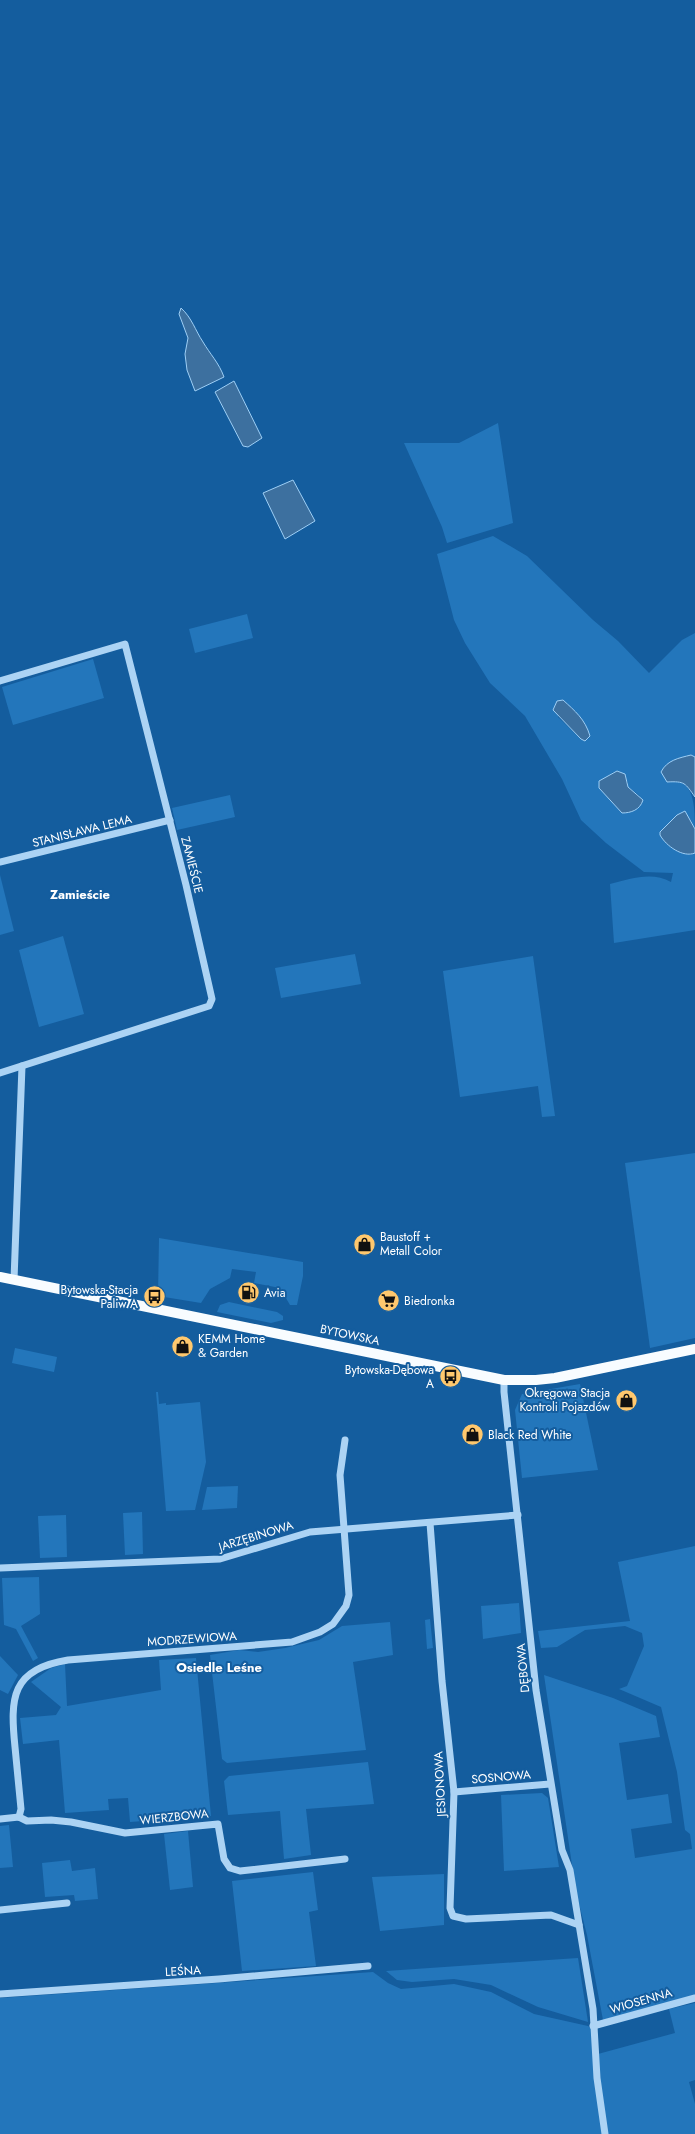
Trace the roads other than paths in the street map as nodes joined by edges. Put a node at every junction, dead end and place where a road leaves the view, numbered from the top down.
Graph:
1 (0, 681) edge
2 (170, 820) junction
3 (0, 862) edge
4 (22, 1066) junction
5 (0, 1073) edge
6 (0, 1277) edge
7 (14, 1280) junction
8 (695, 1349) edge
9 (504, 1380) junction
10 (345, 1440) dead end
11 (518, 1515) junction
12 (430, 1522) junction
13 (344, 1528) junction
14 (0, 1568) edge
15 (550, 1784) junction
16 (454, 1792) junction
17 (19, 1817) junction
18 (0, 1819) edge
19 (345, 1859) dead end
20 (67, 1903) dead end
21 (0, 1910) edge
22 (579, 1925) junction
23 (368, 1966) dead end
24 (0, 1994) edge
25 (695, 1998) edge
26 (593, 2026) junction
27 (605, 2134) edge

1 - 2 street, ZAMIEŚCIE
2 - 3 street, STANISŁAWA LEMA
2 - 4 street, ZAMIEŚCIE
4 - 5 street, ZAMIEŚCIE
4 - 7 street
6 - 7 main road, BYTOWSKA
7 - 9 main road, BYTOWSKA
8 - 9 main road, BYTOWSKA
9 - 11 street, DĘBOWA
10 - 13 street, MODRZEWIOWA
11 - 12 street, JARZĘBINOWA
11 - 15 street, DĘBOWA
12 - 13 street, JARZĘBINOWA
12 - 16 street, JESIONOWA
13 - 14 street, JARZĘBINOWA
13 - 17 street, MODRZEWIOWA
15 - 16 street, SOSNOWA
15 - 22 street, DĘBOWA
16 - 22 street, JESIONOWA
17 - 18 street
17 - 19 street, WIERZBOWA
20 - 21 street
22 - 26 street, DĘBOWA
23 - 24 street, LEŚNA
25 - 26 street, WIOSENNA
26 - 27 street, DĘBOWA

